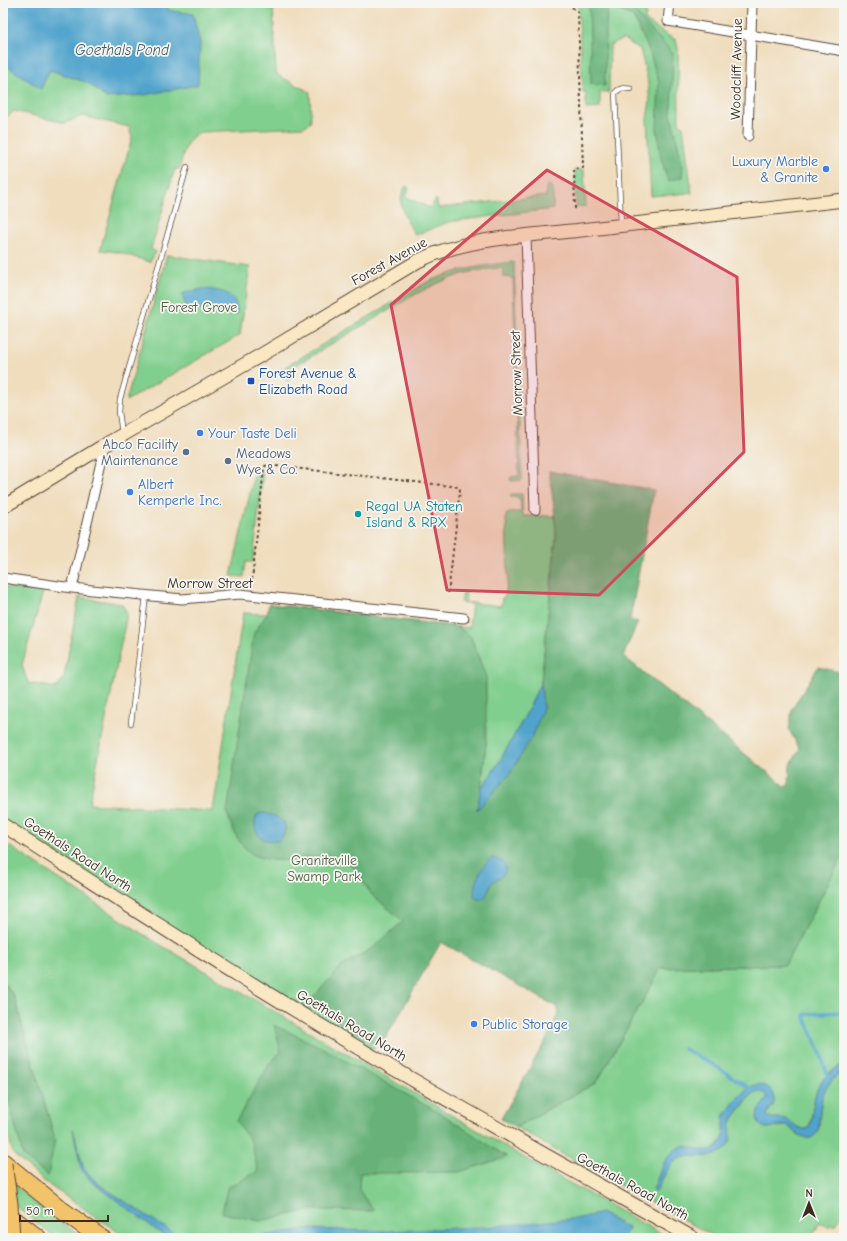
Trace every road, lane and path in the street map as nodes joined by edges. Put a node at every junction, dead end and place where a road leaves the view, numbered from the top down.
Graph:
1 (670, 3) edge
2 (752, 3) edge
3 (572, 7) dead end
4 (750, 35) junction
5 (844, 51) edge
6 (631, 89) dead end
7 (748, 136) dead end
8 (187, 167) dead end
9 (844, 200) edge
10 (575, 209) dead end
11 (621, 225) junction
12 (526, 236) junction
13 (123, 435) junction
14 (105, 445) junction
15 (3, 507) edge
16 (535, 510) dead end
17 (3, 578) edge
18 (252, 580) dead end
19 (72, 588) junction
20 (448, 595) dead end
21 (146, 596) junction
22 (464, 618) dead end
23 (131, 723) dead end
24 (3, 825) edge
25 (3, 1163) edge
26 (3, 1211) edge
27 (11, 1238) edge
28 (38, 1238) edge
29 (101, 1238) edge
30 (693, 1238) edge

1 - 4 street
2 - 4 street, Woodcliff Avenue
3 - 10 path
4 - 5 street
4 - 7 street, Woodcliff Avenue
6 - 11 lane
8 - 13 lane
9 - 11 main road, Forest Avenue
11 - 12 main road, Forest Avenue
12 - 13 main road, Forest Avenue
12 - 16 street, Morrow Street
13 - 14 main road, Forest Avenue
14 - 15 main road, Forest Avenue
14 - 19 street
17 - 19 street, Morrow Street
18 - 20 path
19 - 21 street, Morrow Street
21 - 22 street, Morrow Street
21 - 23 lane
24 - 30 main road, Goethals Road North
25 - 27 highway, bridge
25 - 29 highway
26 - 28 highway

